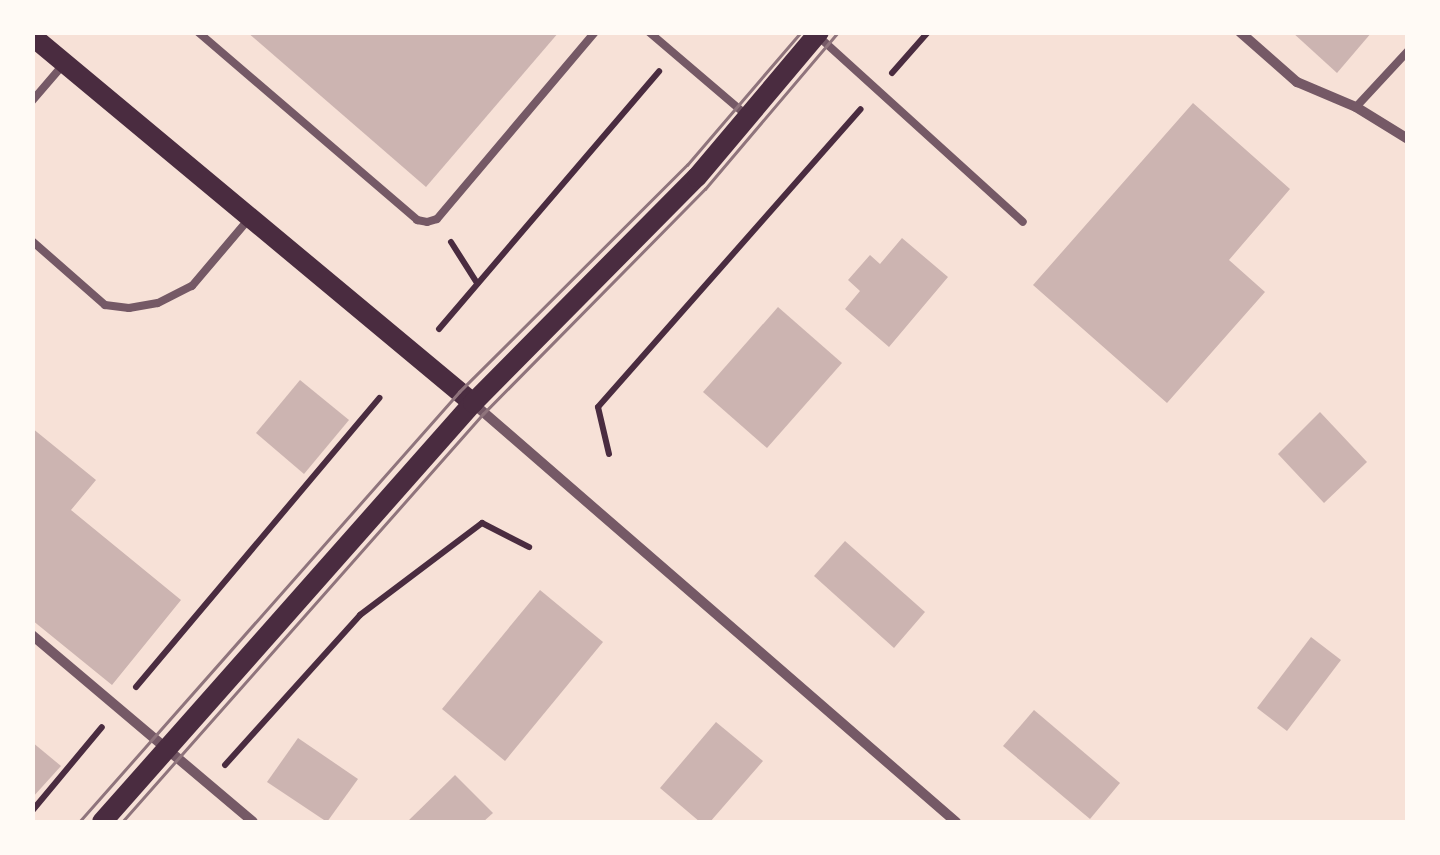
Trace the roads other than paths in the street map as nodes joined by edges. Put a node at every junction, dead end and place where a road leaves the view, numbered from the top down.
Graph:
1 (198, 32) edge
2 (595, 32) edge
3 (649, 32) edge
4 (1240, 32) edge
5 (818, 34) edge
6 (41, 37) edge
7 (1408, 51) edge
8 (65, 63) junction
9 (32, 101) edge
10 (1356, 107) junction
11 (748, 117) junction
12 (1408, 138) edge
13 (251, 216) junction
14 (1023, 222) dead end
15 (32, 241) edge
16 (473, 403) junction
17 (32, 635) edge
18 (163, 748) junction
19 (102, 822) edge
20 (253, 822) edge
21 (956, 822) edge

1 - 2 lane
3 - 11 lane
4 - 10 street
5 - 11 main road
5 - 14 lane
6 - 8 main road
7 - 10 lane
8 - 9 lane
8 - 13 main road
10 - 12 street
11 - 16 main road
13 - 15 lane
13 - 16 main road
16 - 18 main road
16 - 21 street
17 - 18 street
18 - 19 main road
18 - 20 street

